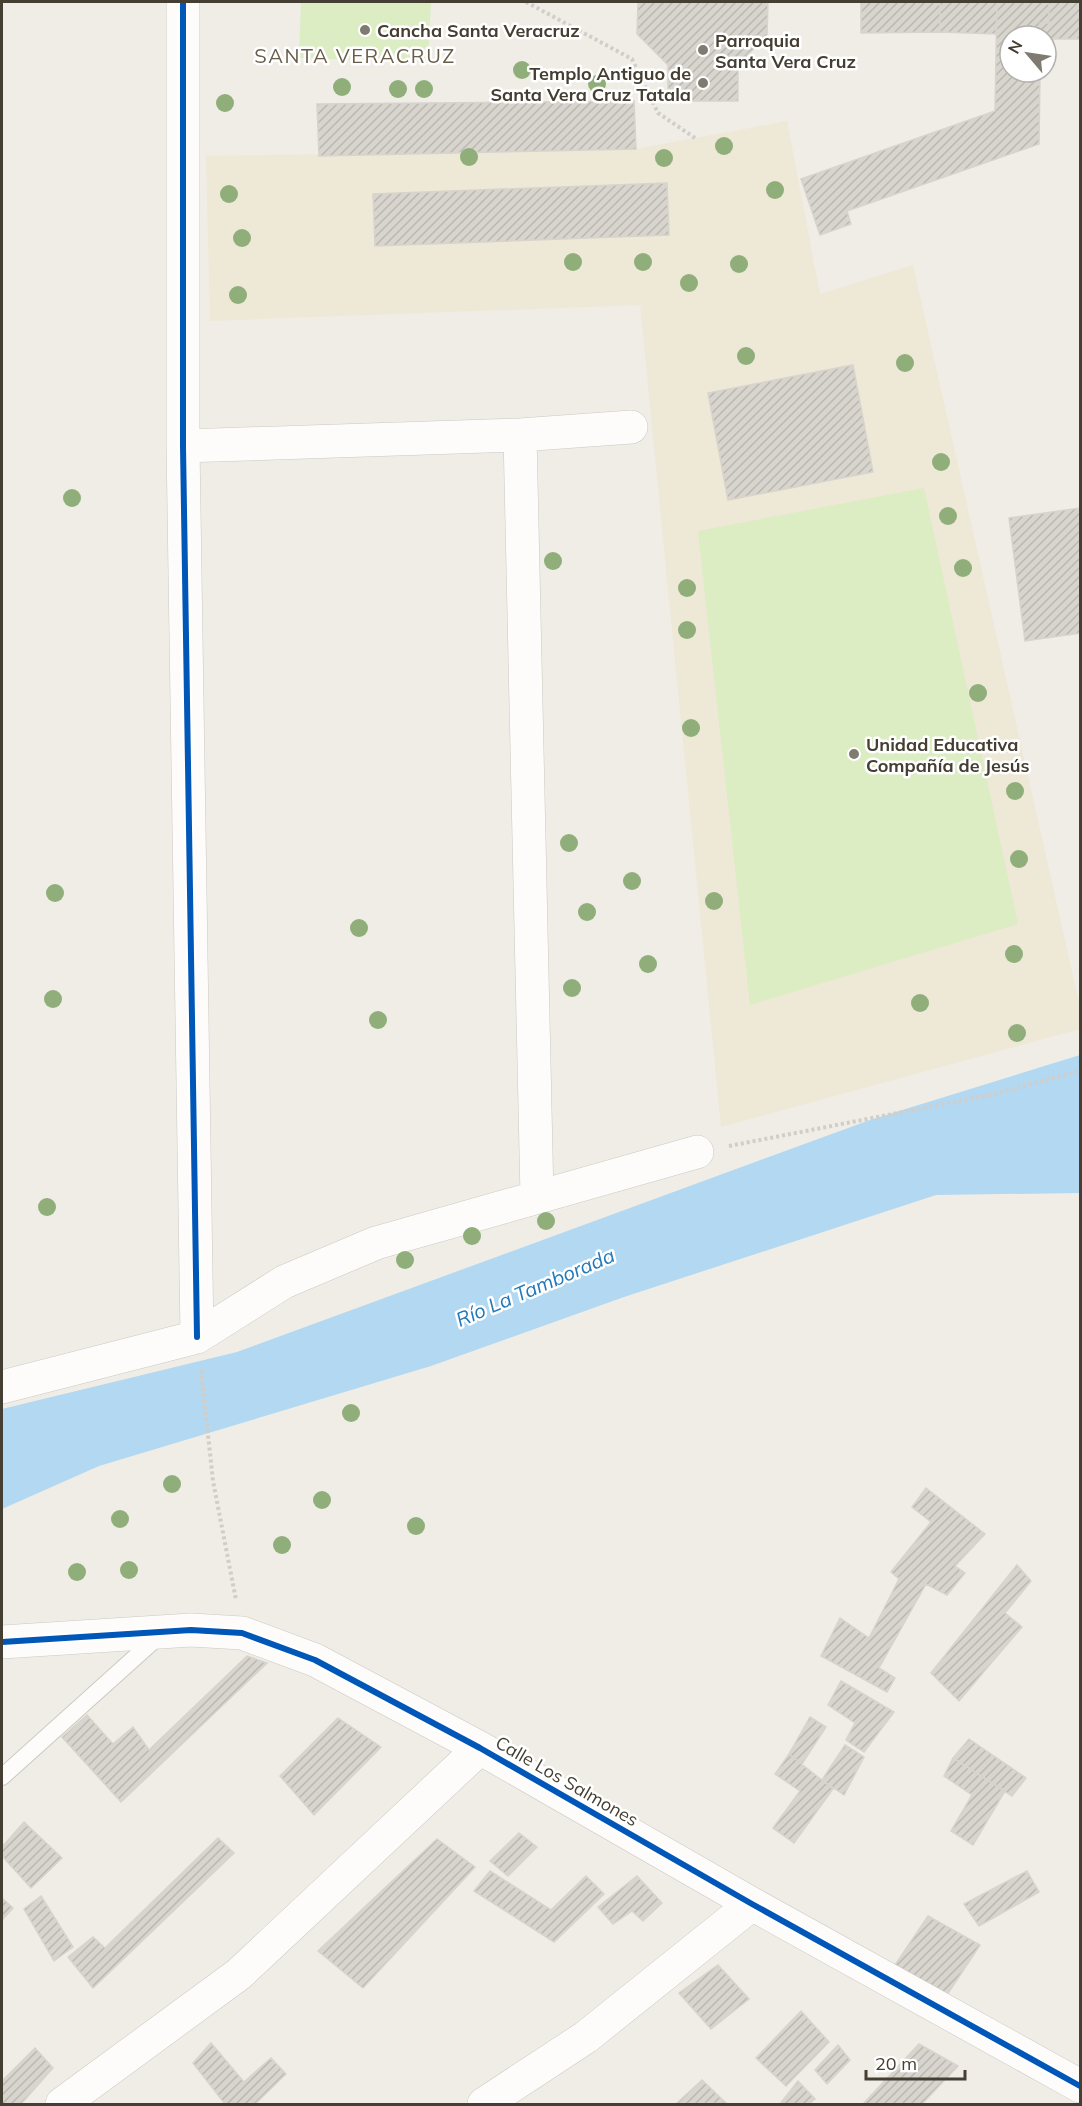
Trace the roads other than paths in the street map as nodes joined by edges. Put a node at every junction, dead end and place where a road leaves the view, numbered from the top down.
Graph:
1 (183, 2) edge
2 (631, 427) dead end
3 (520, 435) junction
4 (183, 446) junction
5 (697, 1152) road end
6 (537, 1197) junction
7 (197, 1337) junction
8 (2, 1387) edge
9 (163, 1632) junction
10 (2, 1642) edge
11 (480, 1748) junction
12 (2, 1777) edge
13 (752, 1904) junction
14 (1080, 2086) edge
15 (62, 2104) edge
16 (484, 2104) edge

1 - 4 street
2 - 3 street
3 - 4 street
3 - 6 street
4 - 7 street
5 - 6 street
6 - 7 street
7 - 8 street
9 - 10 street, Calle Los Salmones
9 - 11 street, Calle Los Salmones
9 - 12 lane
11 - 13 street, Calle Los Salmones
11 - 15 street
13 - 14 street, Calle Los Salmones
13 - 16 street

